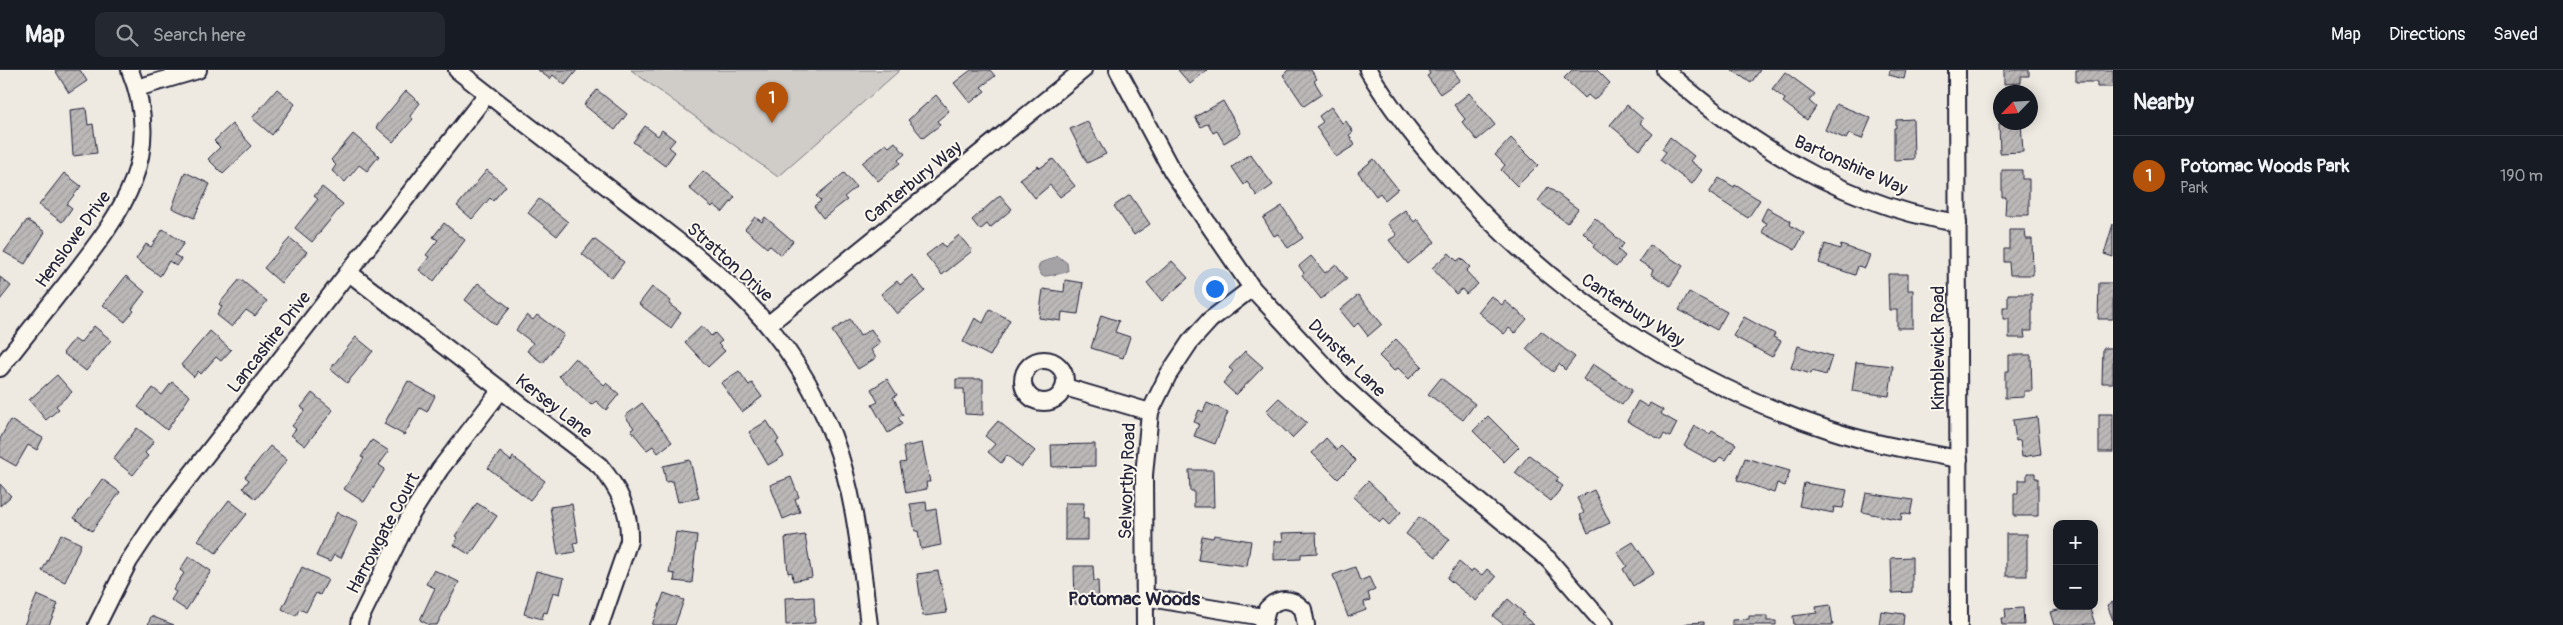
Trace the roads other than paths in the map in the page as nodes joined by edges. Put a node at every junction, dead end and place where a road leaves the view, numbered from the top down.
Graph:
1 (130, 70) edge
2 (198, 70) edge
3 (457, 70) edge
4 (1083, 70) edge
5 (1118, 70) edge
6 (1368, 70) edge
7 (1664, 70) edge
8 (1957, 70) edge
9 (137, 88) junction
10 (487, 94) junction
11 (1958, 223) junction
12 (348, 272) junction
13 (1252, 288) junction
14 (769, 324) junction
15 (0, 368) edge
16 (1065, 387) dead end
17 (501, 390) junction
18 (1150, 412) junction
19 (1958, 459) junction
20 (1144, 597) junction
21 (1263, 621) edge
22 (97, 625) edge
23 (359, 625) edge
24 (600, 625) edge
25 (869, 625) edge
26 (1145, 625) edge
27 (1306, 625) edge
28 (1605, 625) edge
29 (1958, 625) edge

1 - 9 street, Henslowe Drive
2 - 9 street
3 - 10 street, Stratton Drive
4 - 14 street, Canterbury Way
5 - 13 street, Dunster Lane
6 - 19 street, Canterbury Way
7 - 11 street, Bartonshire Way
8 - 11 street, Kimblewick Road
9 - 15 street, Henslowe Drive
10 - 12 street, Lancashire Drive
10 - 14 street, Stratton Drive
11 - 19 street, Kimblewick Road
12 - 17 street, Kersey Lane
12 - 22 street, Lancashire Drive
13 - 18 street, Selworthy Road
13 - 28 street, Dunster Lane
14 - 25 street, Stratton Drive
16 - 18 street
17 - 23 street, Harrowgate Court
17 - 24 street, Kersey Lane
18 - 20 street, Selworthy Road
19 - 29 street, Kimblewick Road
20 - 21 street
20 - 26 street, Selworthy Road
21 - 27 street

